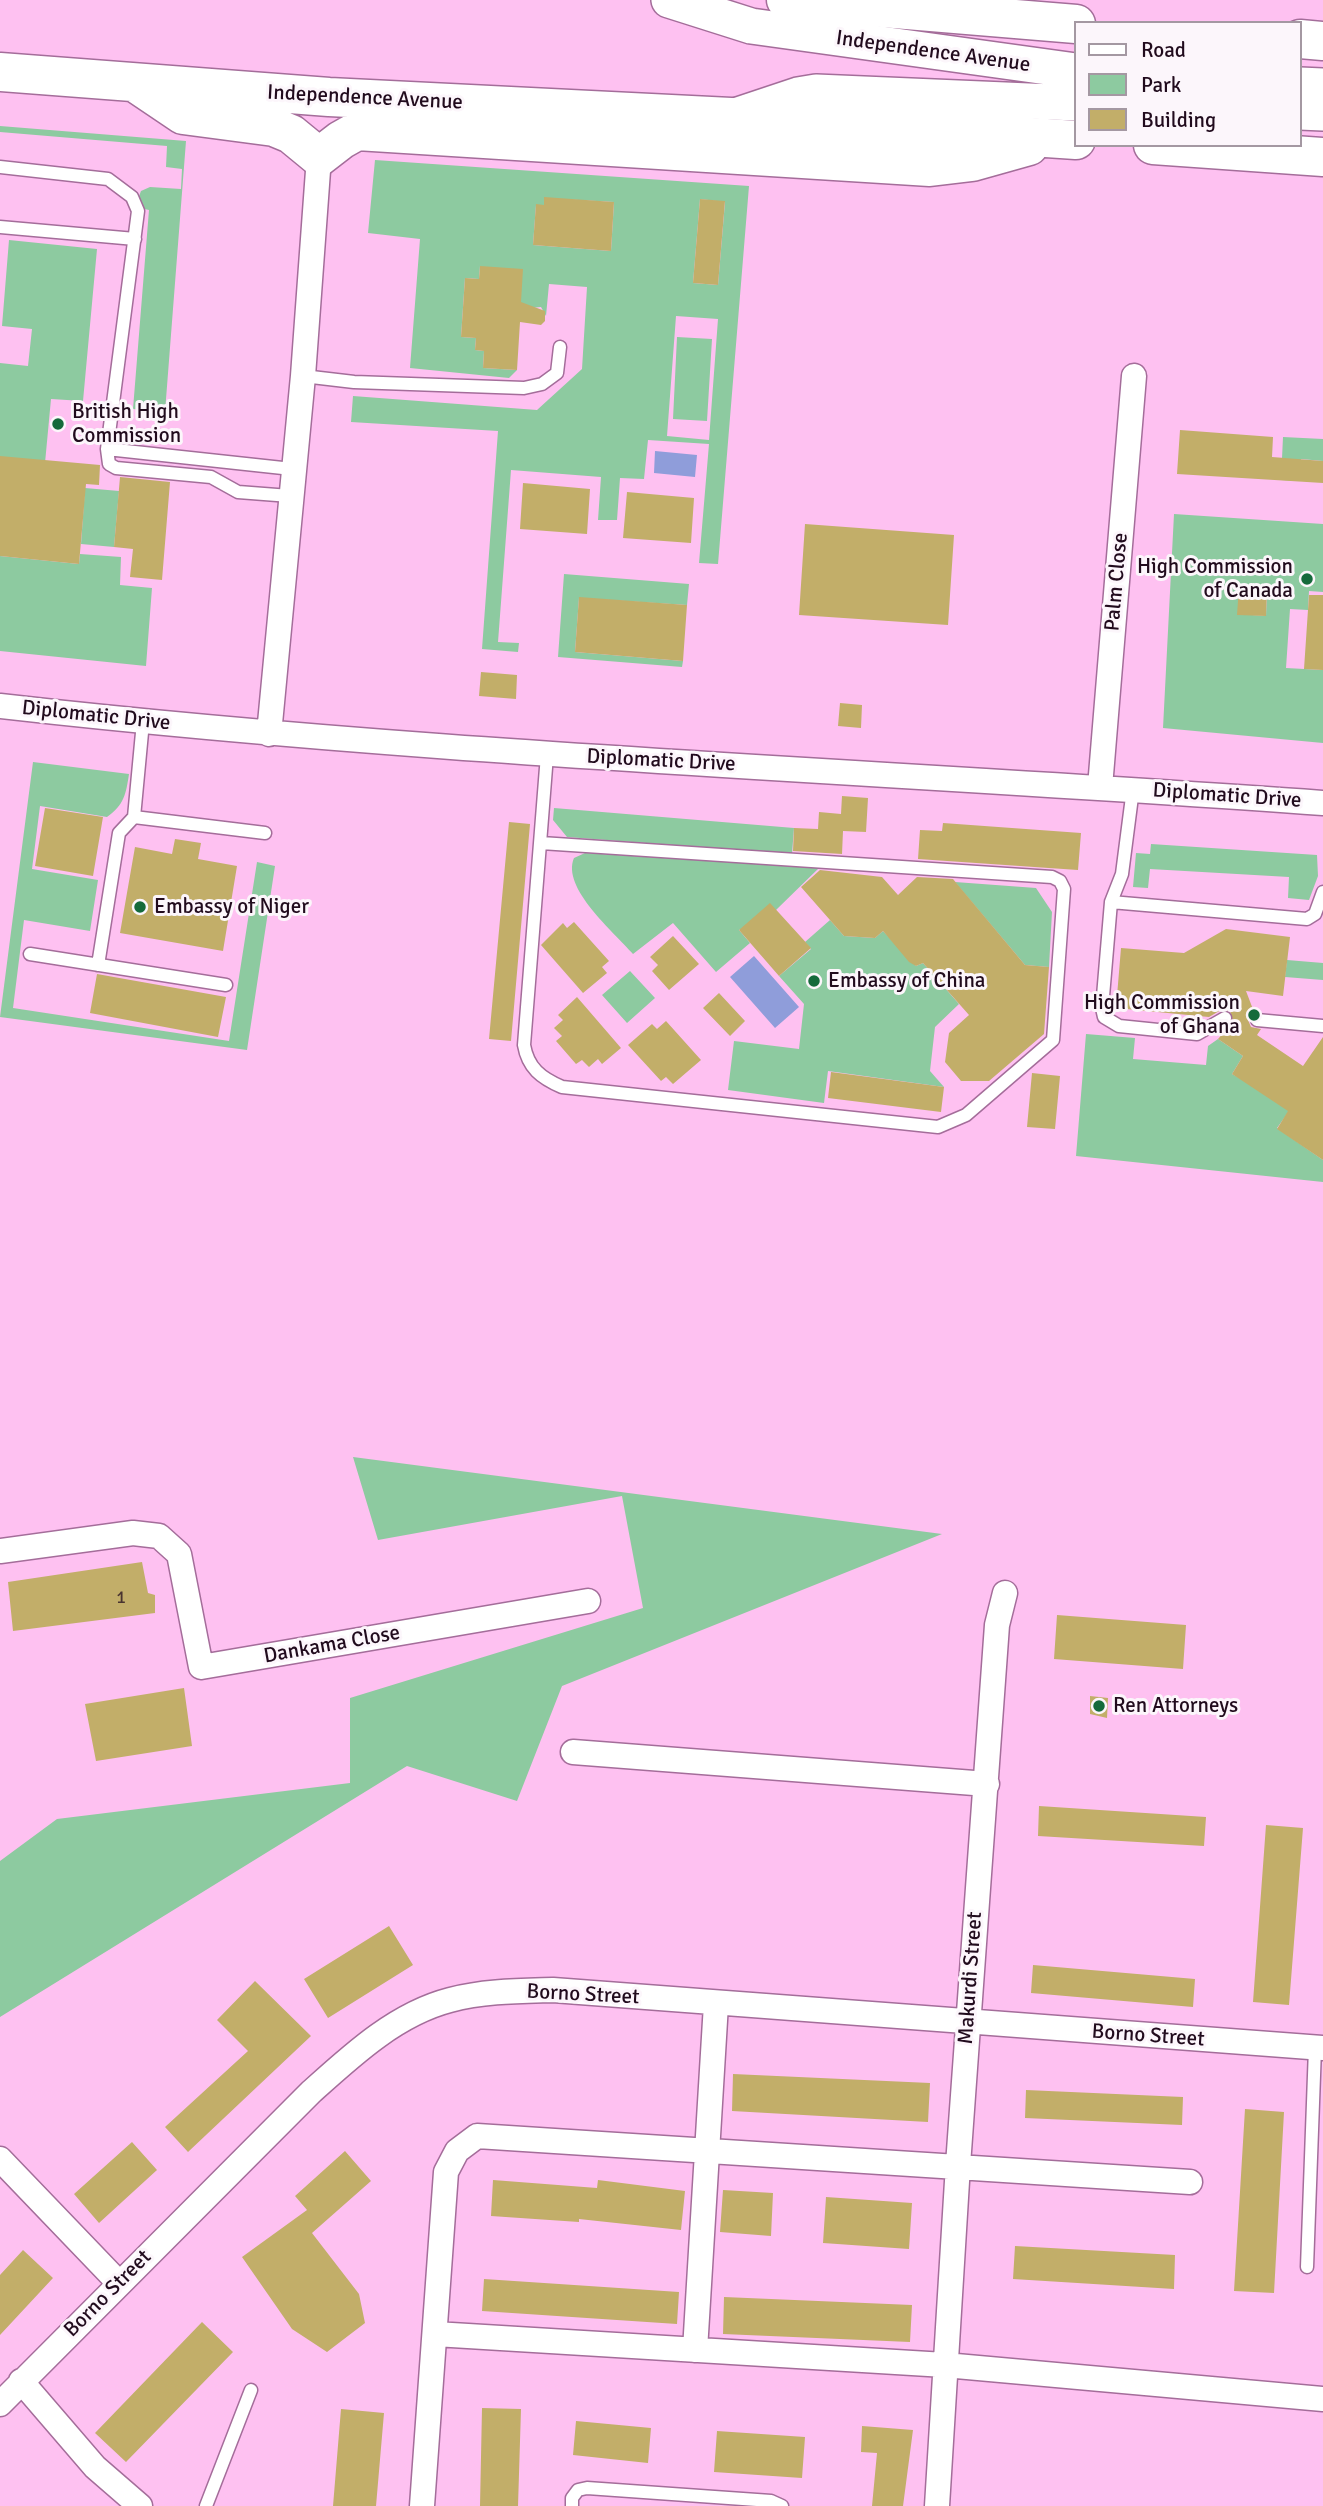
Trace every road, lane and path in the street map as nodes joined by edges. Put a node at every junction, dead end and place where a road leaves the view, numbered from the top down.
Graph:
1 (668, 0) edge
2 (786, 0) edge
3 (1074, 24) edge
4 (1302, 39) edge
5 (1323, 41) edge
6 (1074, 71) edge
7 (0, 72) edge
8 (134, 82) junction
9 (1302, 85) edge
10 (1323, 86) edge
11 (1074, 103) edge
12 (1302, 112) edge
13 (1323, 113) edge
14 (731, 117) junction
15 (1067, 139) edge
16 (1179, 147) edge
17 (319, 157) junction
18 (1323, 158) edge
19 (0, 167) edge
20 (0, 227) edge
21 (135, 239) junction
22 (560, 347) dead end
23 (303, 376) junction
24 (1134, 376) dead end
25 (107, 449) junction
26 (292, 469) junction
27 (290, 496) junction
28 (0, 706) edge
29 (143, 722) junction
30 (269, 734) junction
31 (547, 755) junction
32 (1100, 787) junction
33 (1133, 789) junction
34 (1323, 803) edge
35 (134, 817) junction
36 (265, 833) dead end
37 (541, 843) junction
38 (1323, 892) edge
39 (1111, 902) junction
40 (30, 954) dead end
41 (99, 965) junction
42 (226, 985) dead end
43 (1225, 1018) dead end
44 (1257, 1020) dead end
45 (1323, 1026) edge
46 (0, 1551) edge
47 (1005, 1592) dead end
48 (588, 1601) dead end
49 (573, 1752) dead end
50 (987, 1784) junction
51 (716, 2004) junction
52 (968, 2023) junction
53 (1319, 2048) edge
54 (708, 2149) junction
55 (0, 2159) edge
56 (958, 2165) junction
57 (1190, 2182) dead end
58 (1307, 2267) dead end
59 (119, 2283) junction
60 (435, 2334) junction
61 (695, 2350) junction
62 (945, 2365) junction
63 (21, 2381) junction
64 (251, 2390) dead end
65 (1323, 2399) edge
66 (0, 2404) edge
67 (140, 2506) edge
68 (206, 2506) edge
69 (422, 2506) edge
70 (572, 2506) edge
71 (782, 2506) edge
72 (937, 2506) edge

1 - 6 main road, Independence Avenue
2 - 3 main road, Independence Avenue
4 - 5 main road
7 - 8 main road, Independence Avenue
8 - 14 main road, Independence Avenue
8 - 17 main road
9 - 10 main road
11 - 14 main road, Independence Avenue
12 - 13 main road
14 - 15 main road, Independence Avenue
15 - 17 main road
16 - 18 main road
17 - 23 street
19 - 21 lane
20 - 21 lane
21 - 25 lane
22 - 23 lane
23 - 26 street
24 - 32 street, Palm Close
25 - 26 lane
25 - 27 lane
26 - 27 street
27 - 30 street
28 - 29 street, Diplomatic Drive
29 - 30 street, Diplomatic Drive
29 - 35 lane
30 - 31 street, Diplomatic Drive
31 - 32 street, Diplomatic Drive
31 - 37 lane
32 - 33 street, Diplomatic Drive
33 - 34 street, Diplomatic Drive
33 - 39 lane
35 - 36 lane
35 - 41 lane
37 - 37 lane
38 - 39 lane
39 - 43 lane
40 - 41 lane
41 - 42 lane
44 - 45 lane
46 - 48 street, Dankama Close
47 - 50 street, Makurdi Street
49 - 50 street
50 - 52 street, Makurdi Street
51 - 52 street, Borno Street
51 - 54 street
51 - 59 street, Borno Street
52 - 53 street, Borno Street
52 - 56 street, Makurdi Street
53 - 58 lane
54 - 56 street
54 - 60 street
54 - 61 street
55 - 59 street
56 - 57 street
56 - 62 street, Makurdi Street
59 - 63 street, Borno Street
60 - 61 street
60 - 69 street
61 - 62 street
62 - 65 street
62 - 72 street, Makurdi Street
63 - 66 street, Borno Street
63 - 67 street
64 - 68 lane
70 - 71 lane

